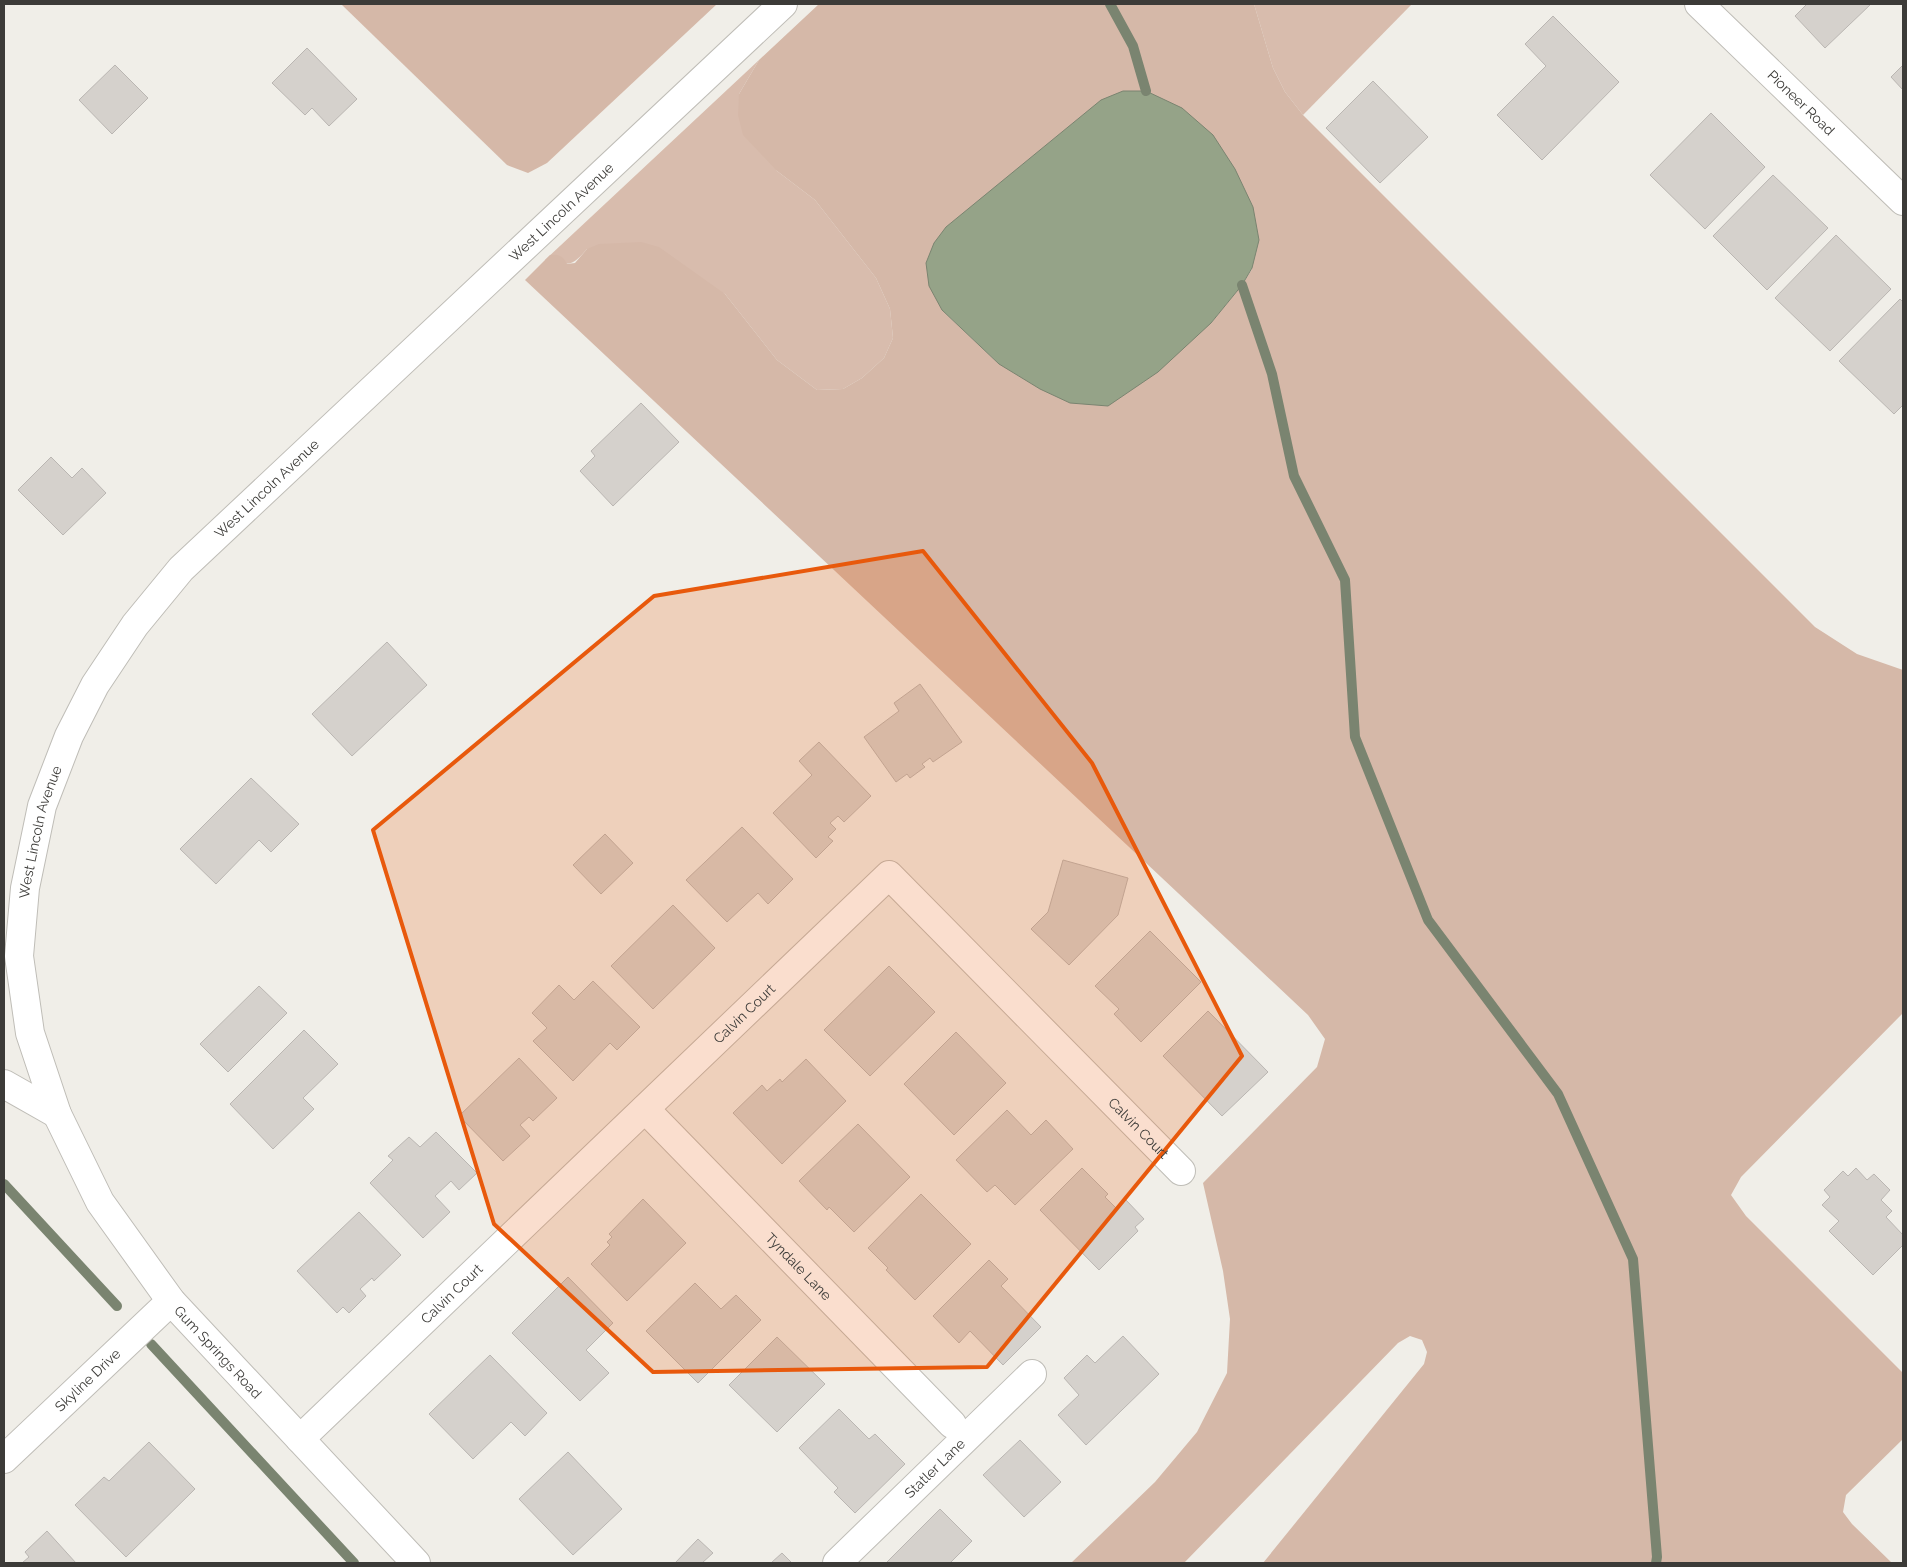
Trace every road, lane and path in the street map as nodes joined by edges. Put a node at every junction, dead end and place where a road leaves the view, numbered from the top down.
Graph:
1 (783, 4) edge
2 (1700, 4) edge
3 (1903, 201) edge
4 (4, 1084) edge
5 (646, 1109) junction
6 (57, 1114) junction
7 (1181, 1171) dead end
8 (171, 1301) junction
9 (1032, 1374) dead end
10 (952, 1424) dead end
11 (300, 1439) junction
12 (4, 1459) edge
13 (416, 1563) edge
14 (837, 1563) edge

1 - 6 street, West Lincoln Avenue
2 - 3 street, Pioneer Road
4 - 6 street
5 - 7 street, Calvin Court
5 - 10 street, Tyndale Lane
5 - 11 street, Calvin Court
6 - 8 street, Gum Springs Road
8 - 11 street, Gum Springs Road
8 - 12 street, Skyline Drive
9 - 14 street, Statler Lane
11 - 13 street, Gum Springs Road

